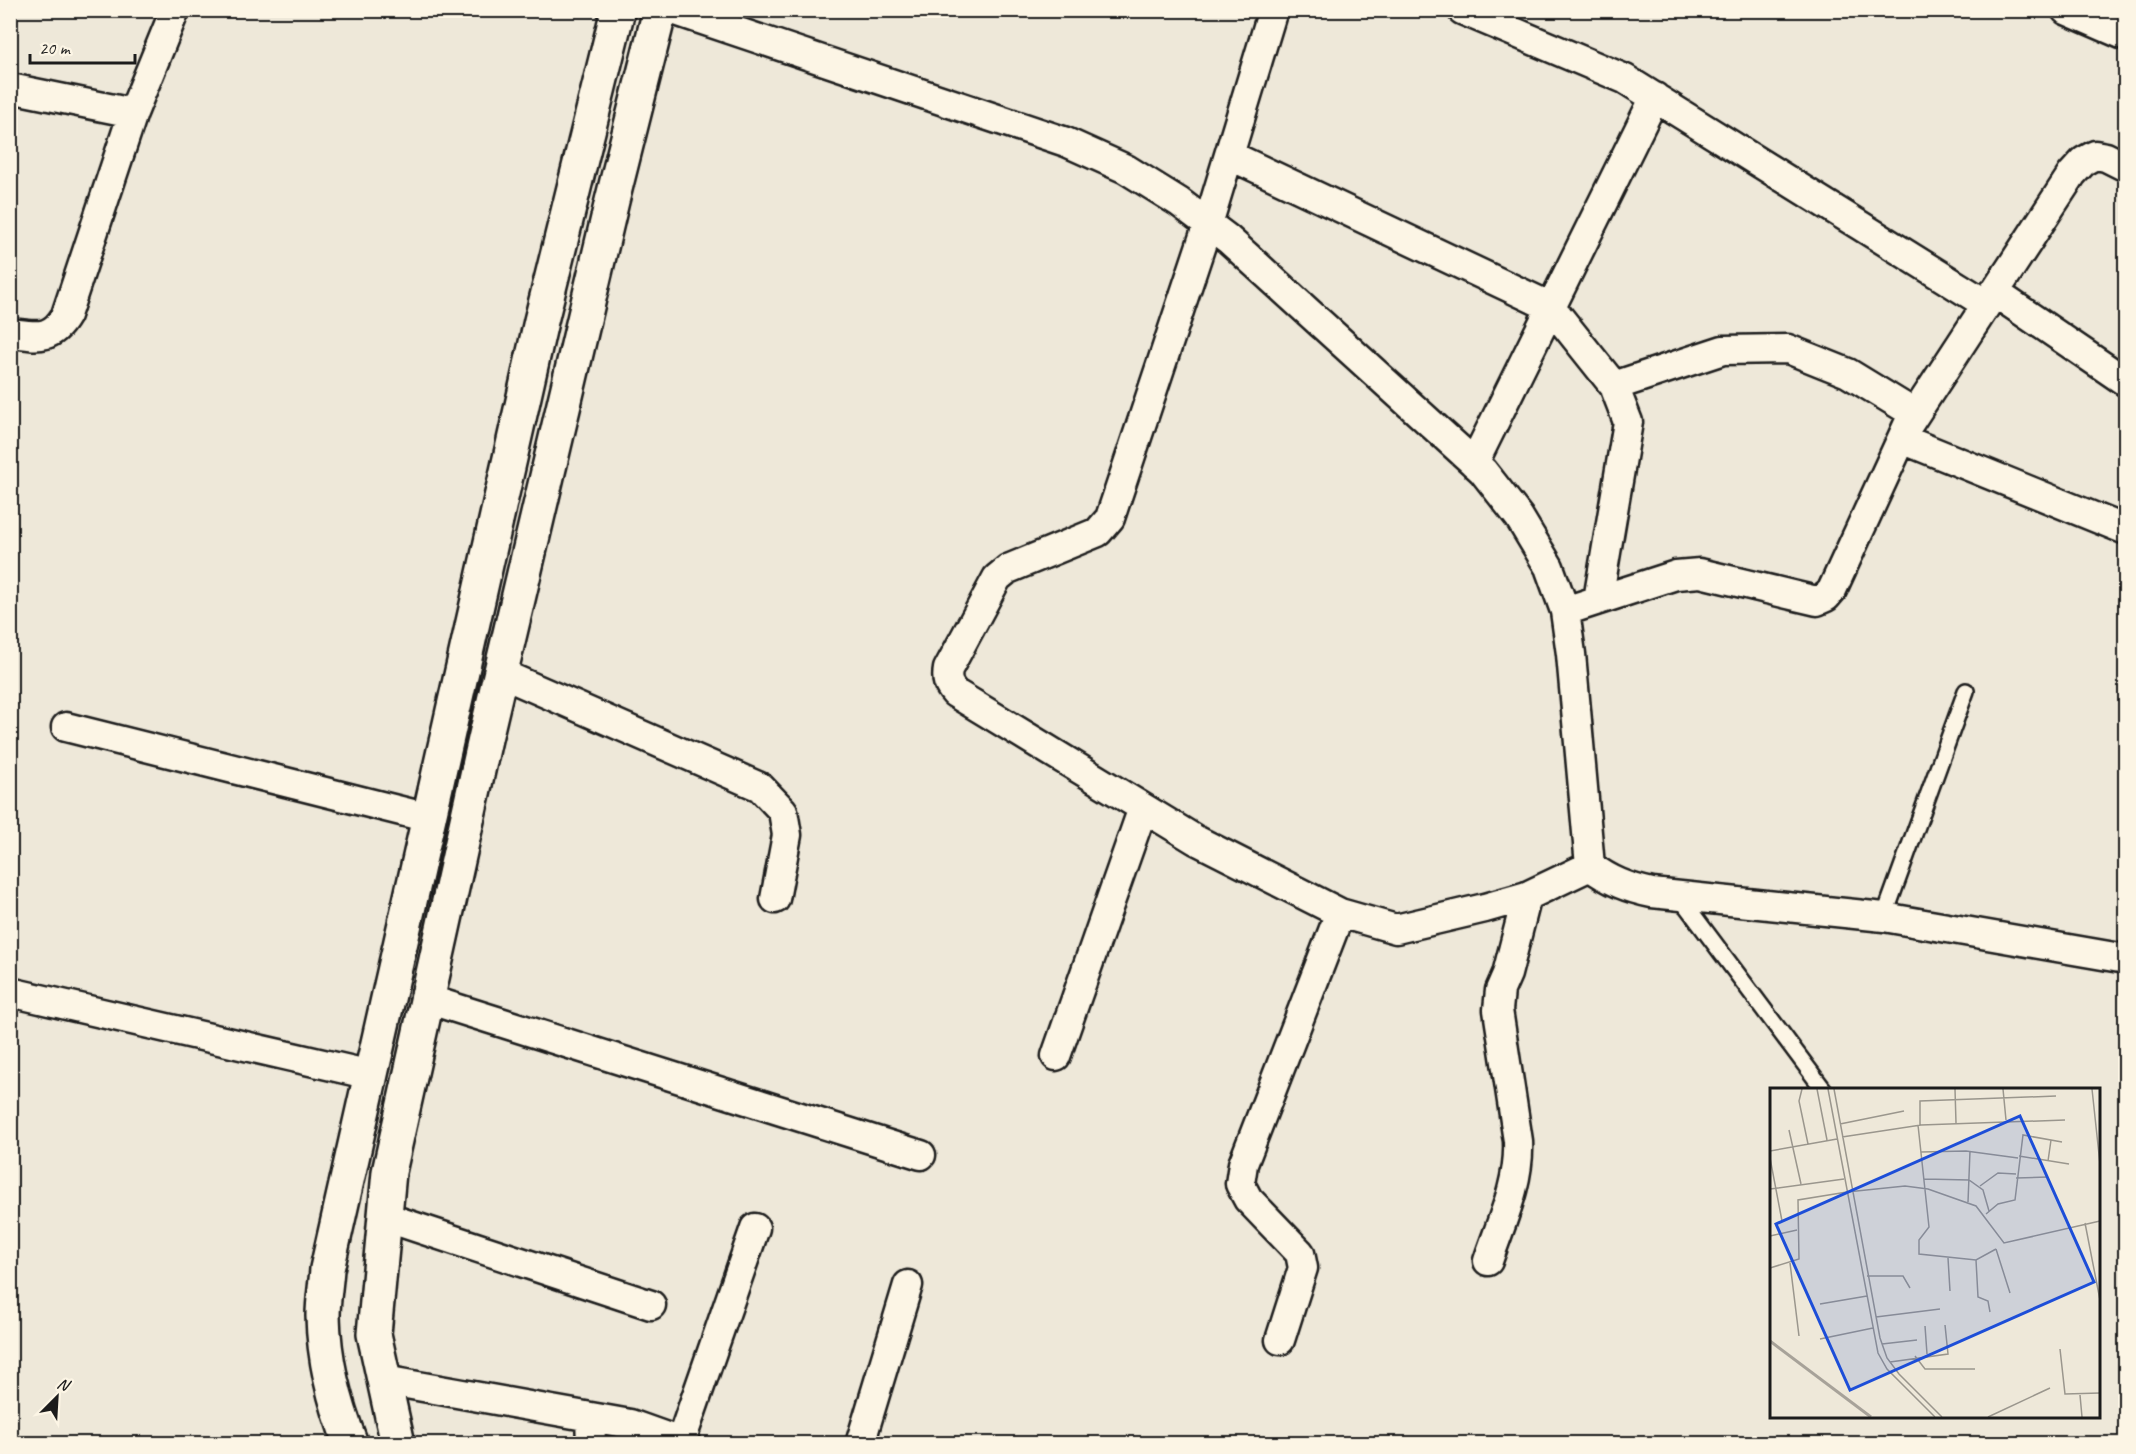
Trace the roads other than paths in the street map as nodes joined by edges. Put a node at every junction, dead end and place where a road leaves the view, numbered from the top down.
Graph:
1 (175, 10) edge
2 (618, 10) edge
3 (660, 10) edge
4 (673, 10) edge
5 (1273, 10) edge
6 (1462, 10) edge
7 (2066, 10) edge
8 (2126, 36) edge
9 (10, 88) edge
10 (1655, 97) junction
11 (134, 113) junction
12 (1229, 155) junction
13 (2126, 167) edge
14 (1208, 224) junction
15 (1990, 298) junction
16 (1551, 307) junction
17 (10, 333) edge
18 (2126, 382) edge
19 (1614, 386) junction
20 (1915, 414) junction
21 (1902, 439) junction
22 (1474, 463) junction
23 (2126, 530) edge
24 (1598, 600) junction
25 (1565, 611) junction
26 (500, 673) junction
27 (1966, 691) dead end
28 (66, 727) dead end
29 (1143, 808) junction
30 (429, 818) junction
31 (1590, 866) junction
32 (1527, 896) junction
33 (1679, 896) junction
34 (775, 899) dead end
35 (1340, 913) junction
36 (1884, 917) junction
37 (2126, 959) edge
38 (10, 992) edge
39 (427, 999) junction
40 (1056, 1056) dead end
41 (371, 1074) junction
42 (1823, 1088) edge
43 (921, 1155) dead end
44 (385, 1217) junction
45 (754, 1228) dead end
46 (1488, 1261) dead end
47 (908, 1285) dead end
48 (651, 1305) dead end
49 (1281, 1340) dead end
50 (384, 1380) junction
51 (590, 1430) edge
52 (683, 1442) edge
53 (351, 1443) edge
54 (398, 1443) edge
55 (860, 1443) edge

1 - 11 street
2 - 30 street
3 - 26 street
4 - 14 street
5 - 12 street
6 - 10 street
7 - 8 street
9 - 11 street
10 - 15 street
10 - 16 street
11 - 17 street
12 - 14 street
12 - 16 street
13 - 15 street
14 - 22 street
14 - 29 street
15 - 18 street
15 - 20 street
16 - 19 street
16 - 22 street
19 - 20 street
19 - 24 street
20 - 21 street
21 - 23 street
21 - 24 street
22 - 25 street
24 - 25 street
25 - 31 street
26 - 34 street
26 - 39 street
27 - 36 lane
28 - 30 street
29 - 35 street
29 - 40 street
30 - 41 street
31 - 32 street
31 - 33 street
32 - 35 street
32 - 46 street
33 - 36 street
33 - 42 lane
35 - 49 street
36 - 37 street
38 - 41 street
39 - 43 street
39 - 44 street
41 - 53 street
44 - 48 street
44 - 50 street
45 - 52 street
47 - 55 street
50 - 51 street
50 - 54 street
51 - 52 street

